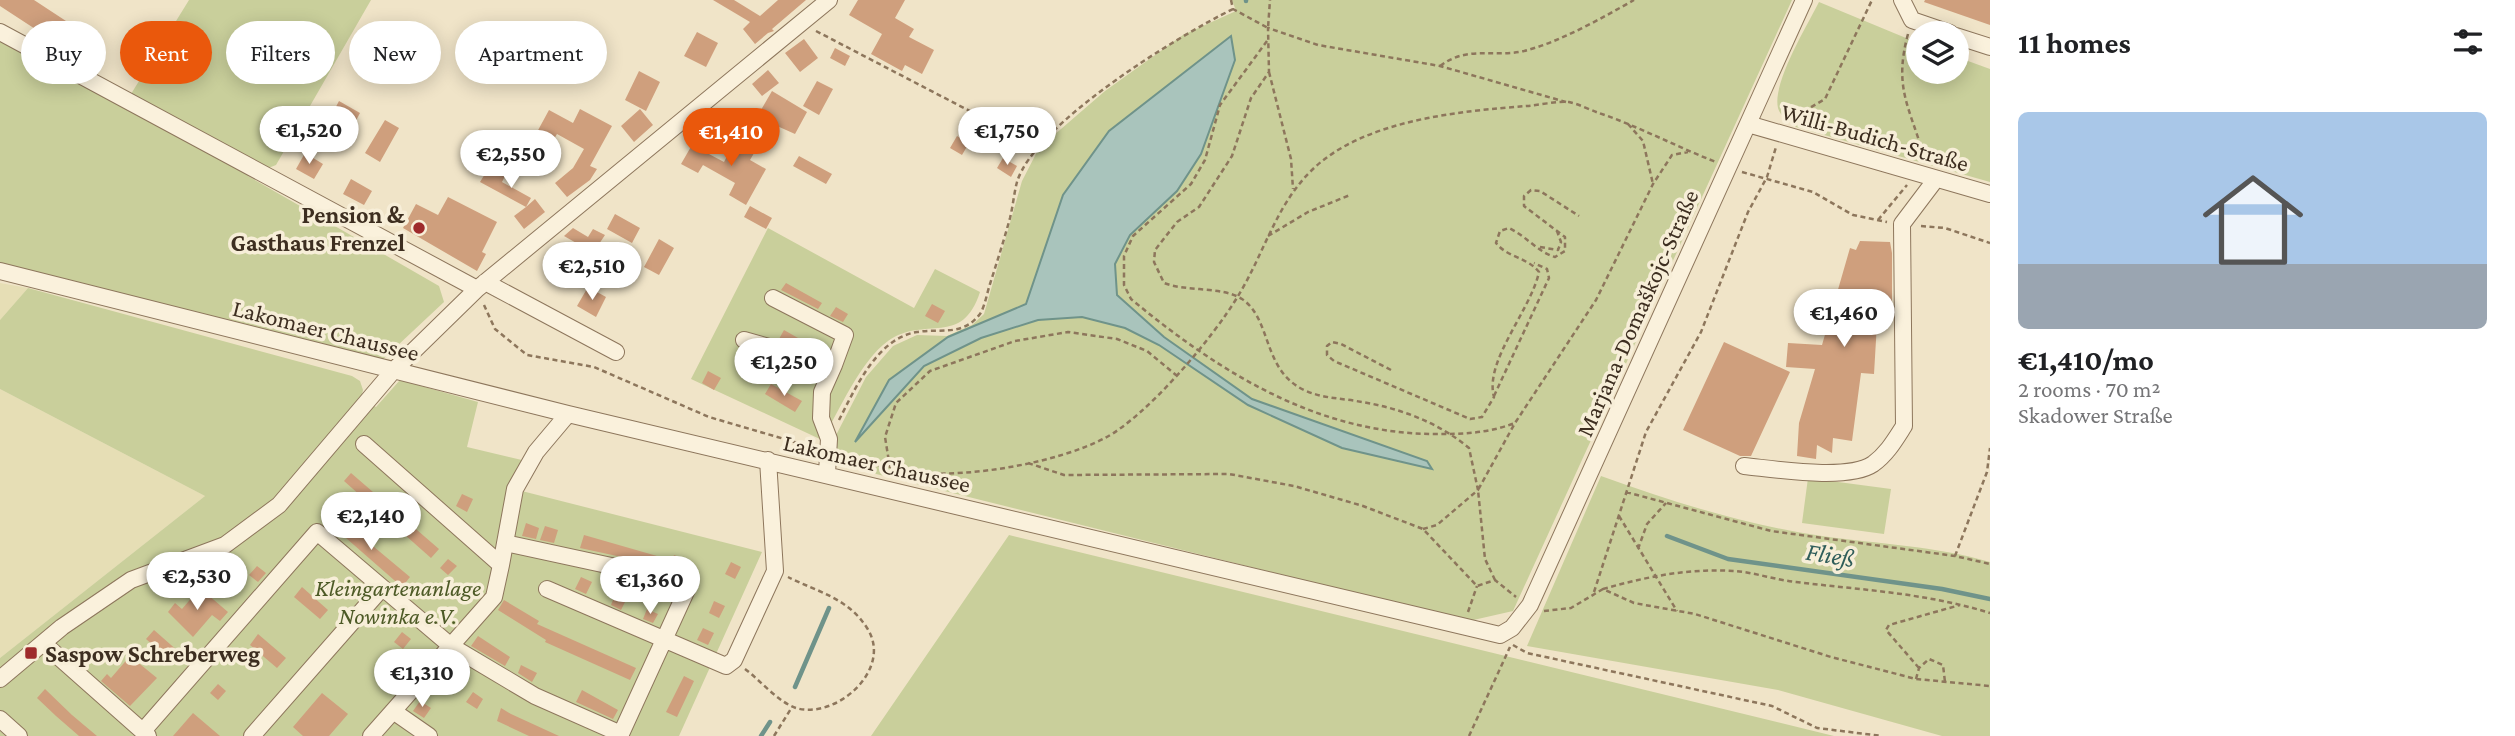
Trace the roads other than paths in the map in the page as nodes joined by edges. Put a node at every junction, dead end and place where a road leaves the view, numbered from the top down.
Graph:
1 (829, 0) edge
2 (1804, 0) edge
3 (1902, 0) edge
4 (1915, 21) edge
5 (0, 32) edge
6 (1969, 40) edge
7 (1990, 47) edge
8 (1748, 124) junction
9 (1936, 179) junction
10 (1990, 194) edge
11 (0, 271) edge
12 (481, 286) junction
13 (773, 298) dead end
14 (744, 340) dead end
15 (616, 352) dead end
16 (834, 365) junction
17 (393, 371) junction
18 (568, 414) junction
19 (364, 444) dead end
20 (768, 460) junction
21 (1744, 466) dead end
22 (827, 473) junction
23 (505, 543) junction
24 (501, 565) junction
25 (382, 588) junction
26 (547, 589) dead end
27 (1508, 636) joint
28 (664, 640) junction
29 (44, 643) junction
30 (451, 646) junction
31 (0, 679) edge
32 (393, 711) junction
33 (0, 719) edge
34 (145, 734) edge
35 (620, 735) edge
36 (19, 736) edge
37 (252, 736) edge
38 (371, 736) edge
39 (429, 736) edge

1 - 12 street
2 - 8 street, Marjana-Domaškojc-Straße
3 - 4 street
5 - 12 street
6 - 7 street
8 - 9 street, Willi-Budich-Straße
8 - 27 street, Marjana-Domaškojc-Straße
9 - 10 street, Willi-Budich-Straße
9 - 21 street
11 - 17 street, Lakomaer Chaussee
12 - 15 street
12 - 17 street
13 - 16 street
14 - 16 street
16 - 22 street
17 - 18 street, Lakomaer Chaussee
17 - 29 street
18 - 20 street, Lakomaer Chaussee
18 - 23 street
19 - 24 street
20 - 22 street, Lakomaer Chaussee
20 - 28 street
22 - 27 street, Lakomaer Chaussee
23 - 24 street
23 - 28 street
24 - 30 street
25 - 30 street
25 - 34 street
25 - 37 street
26 - 28 street
28 - 35 street
29 - 31 street
29 - 34 street
30 - 32 street
30 - 35 street
32 - 38 street
32 - 39 street
33 - 36 street

